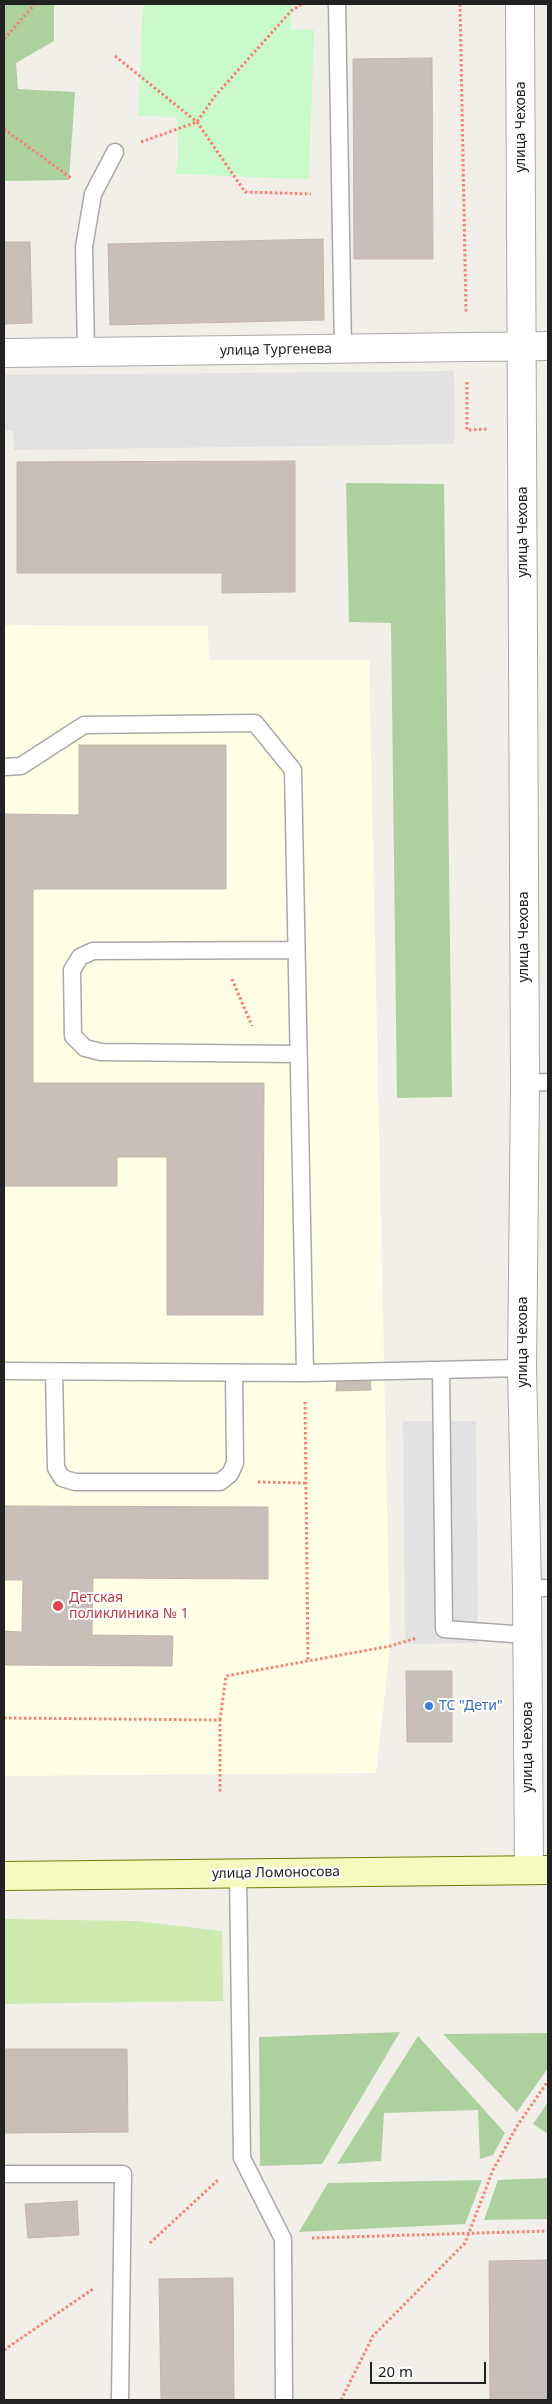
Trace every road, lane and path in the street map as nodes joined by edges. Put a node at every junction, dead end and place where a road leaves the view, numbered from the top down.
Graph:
1 (35, 4) edge
2 (302, 4) edge
3 (337, 4) edge
4 (460, 4) edge
5 (520, 4) edge
6 (4, 39) edge
7 (115, 56) dead end
8 (197, 122) junction
9 (4, 129) edge
10 (115, 152) joint
11 (94, 194) junction
12 (339, 195) junction
13 (466, 316) dead end
14 (535, 346) edge
15 (342, 349) junction
16 (86, 352) junction
17 (4, 353) edge
18 (467, 378) dead end
19 (494, 429) dead end
20 (4, 766) edge
21 (220, 950) junction
22 (296, 950) junction
23 (263, 1054) junction
24 (298, 1054) junction
25 (537, 1082) edge
26 (522, 1368) junction
27 (441, 1370) junction
28 (4, 1371) edge
29 (54, 1372) junction
30 (234, 1372) junction
31 (305, 1374) junction
32 (220, 1482) junction
33 (306, 1483) junction
34 (538, 1588) edge
35 (444, 1629) junction
36 (528, 1635) junction
37 (308, 1661) junction
38 (4, 1718) edge
39 (220, 1720) junction
40 (220, 1794) dead end
41 (538, 1870) edge
42 (238, 1874) junction
43 (4, 1876) edge
44 (548, 2081) edge
45 (242, 2158) junction
46 (4, 2174) edge
47 (548, 2230) edge
48 (468, 2233) junction
49 (284, 2239) junction
50 (122, 2269) junction
51 (4, 2350) edge
52 (120, 2400) edge
53 (284, 2400) edge
54 (341, 2400) edge

1 - 6 path
2 - 8 path
3 - 12 lane
4 - 13 path
5 - 14 street, улица Чехова
7 - 8 path
8 - 10 path
8 - 12 path
9 - 11 path
10 - 11 lane
11 - 16 lane
12 - 15 lane
14 - 15 street, улица Тургенева
14 - 25 street, улица Чехова
15 - 16 street, улица Тургенева
16 - 17 street, улица Тургенева
18 - 19 path
20 - 22 lane
21 - 22 lane
21 - 23 path
21 - 23 lane
22 - 24 lane
23 - 24 lane
24 - 31 lane
25 - 26 street, улица Чехова
26 - 27 lane
26 - 34 street, улица Чехова
27 - 31 lane
27 - 35 lane
28 - 29 lane
29 - 30 lane
29 - 32 lane
30 - 31 lane
30 - 32 lane
31 - 33 path
32 - 33 path
33 - 37 path
34 - 36 street, улица Чехова
35 - 36 lane
35 - 37 path
36 - 41 street, улица Чехова
37 - 39 path
38 - 39 path
39 - 40 path
41 - 42 main road, улица Ломоносова
42 - 43 main road, улица Ломоносова
42 - 45 lane
44 - 48 path
45 - 49 lane
45 - 50 path
46 - 50 lane
47 - 48 path
48 - 49 path
48 - 54 path
49 - 53 lane
50 - 51 path
50 - 52 lane

